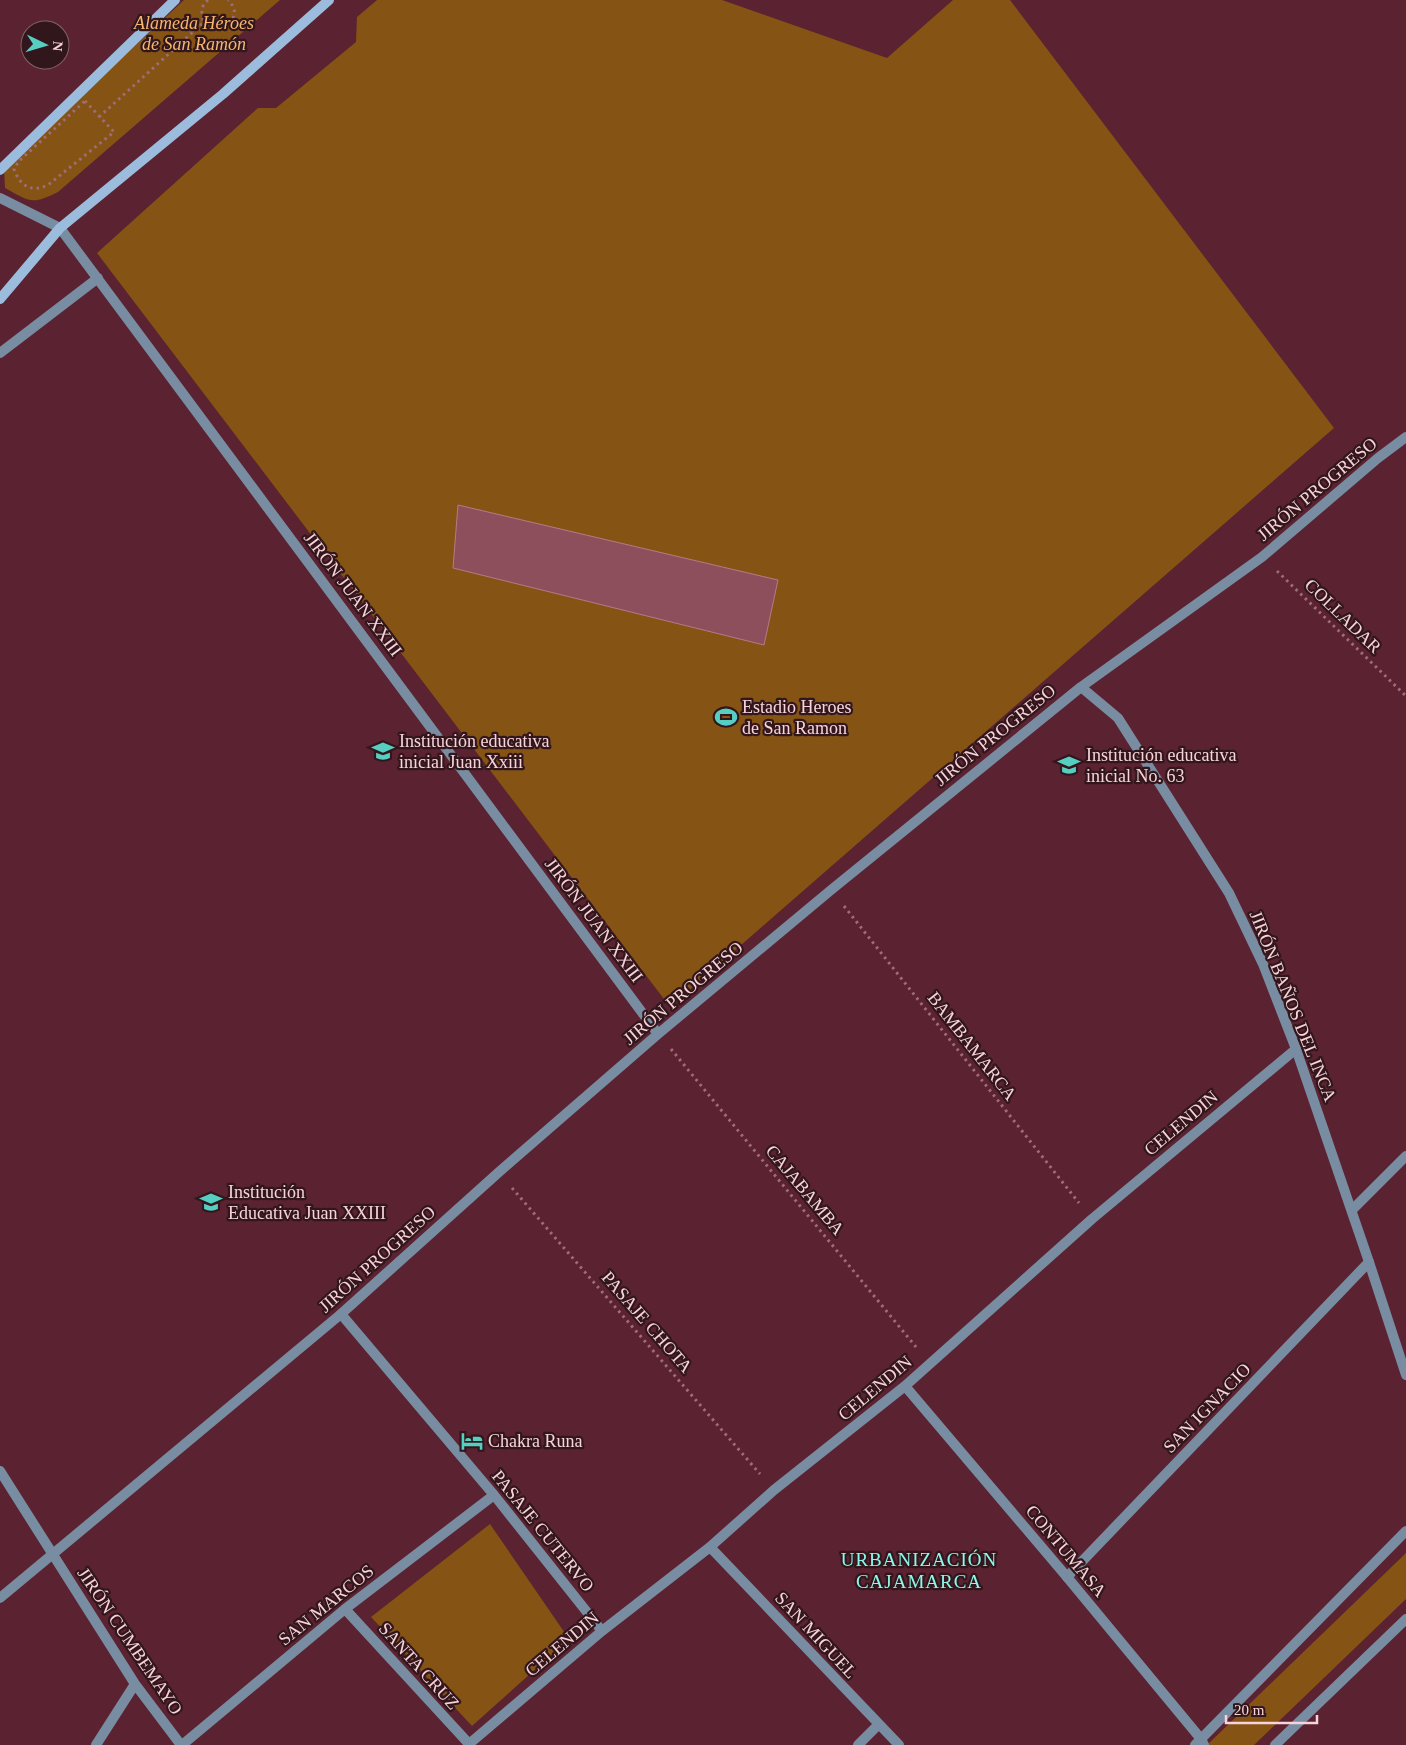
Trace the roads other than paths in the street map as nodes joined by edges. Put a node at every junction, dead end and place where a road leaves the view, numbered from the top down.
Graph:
1 (175, 0) edge
2 (329, 0) edge
3 (0, 170) edge
4 (0, 198) edge
5 (60, 228) junction
6 (98, 278) junction
7 (0, 299) edge
8 (0, 353) edge
9 (1406, 436) edge
10 (1081, 686) junction
11 (658, 1034) junction
12 (1296, 1049) junction
13 (1406, 1156) edge
14 (1352, 1210) junction
15 (1370, 1262) junction
16 (341, 1314) junction
17 (1406, 1375) edge
18 (905, 1386) junction
19 (0, 1472) edge
20 (494, 1495) junction
21 (1406, 1532) edge
22 (710, 1547) junction
23 (53, 1554) junction
24 (1067, 1577) junction
25 (0, 1598) edge
26 (345, 1609) junction
27 (1406, 1619) edge
28 (602, 1631) junction
29 (135, 1684) junction
30 (878, 1725) junction
31 (1200, 1743) edge
32 (469, 1744) edge
33 (96, 1745) edge
34 (181, 1745) edge
35 (858, 1745) edge
36 (898, 1745) edge
37 (1275, 1745) edge

1 - 3 main road
2 - 5 main road
4 - 5 street, JIRÓN JUAN XXIII
5 - 6 street, JIRÓN JUAN XXIII
5 - 7 main road
6 - 8 street
6 - 11 street, JIRÓN JUAN XXIII
9 - 10 street, JIRÓN PROGRESO
10 - 11 street, JIRÓN PROGRESO
10 - 12 street, JIRÓN BAÑOS DEL INCA
11 - 16 street, JIRÓN PROGRESO
12 - 14 street, JIRÓN BAÑOS DEL INCA
12 - 18 street, CELENDIN
13 - 14 street
14 - 15 street, JIRÓN BAÑOS DEL INCA
15 - 17 street, JIRÓN BAÑOS DEL INCA
15 - 24 street, SAN IGNACIO
16 - 20 street, PASAJE CUTERVO
16 - 23 street, JIRÓN PROGRESO
18 - 22 street, CELENDIN
18 - 24 street, CONTUMASA
19 - 23 street, JIRÓN CUMBEMAYO
20 - 26 street, SAN MARCOS
20 - 28 street, PASAJE CUTERVO
21 - 31 street
22 - 28 street, CELENDIN
22 - 30 street, SAN MIGUEL
23 - 25 street, JIRÓN PROGRESO
23 - 29 street, JIRÓN CUMBEMAYO
24 - 31 street, CONTUMASA
26 - 32 street, SANTA CRUZ
26 - 34 street, SAN MARCOS
27 - 37 street
28 - 32 street, CELENDIN
29 - 33 street
29 - 34 street, JIRÓN CUMBEMAYO
30 - 35 street
30 - 36 street, SAN MIGUEL

